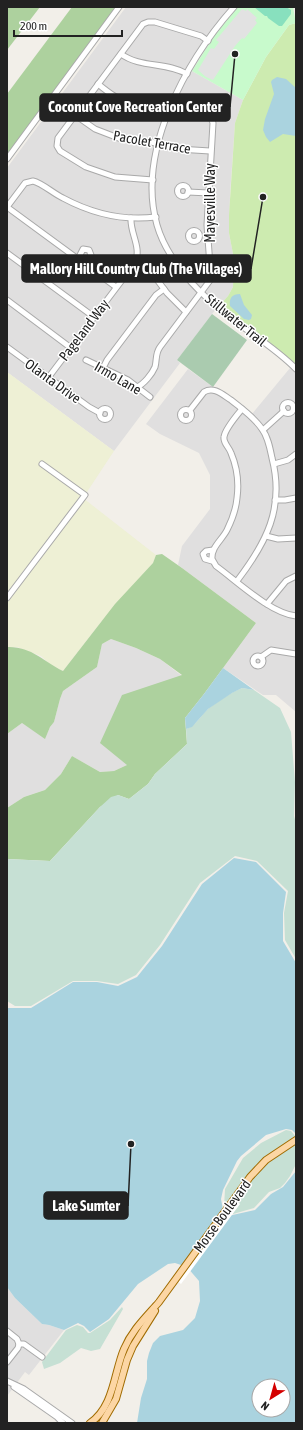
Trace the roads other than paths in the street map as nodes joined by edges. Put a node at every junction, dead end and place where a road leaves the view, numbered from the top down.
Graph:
1 (120, 7) edge
2 (232, 8) edge
3 (208, 41) junction
4 (121, 54) junction
5 (187, 74) junction
6 (98, 84) junction
7 (170, 108) junction
8 (207, 112) dead end
9 (75, 115) junction
10 (158, 144) junction
11 (210, 151) junction
12 (7, 159) edge
13 (153, 180) junction
14 (188, 192) dead end
15 (209, 193) junction
16 (7, 207) edge
17 (156, 217) junction
18 (131, 218) junction
19 (200, 236) dead end
20 (208, 236) junction
21 (7, 253) edge
22 (78, 259) junction
23 (85, 264) junction
24 (152, 273) dead end
25 (116, 287) junction
26 (164, 289) junction
27 (201, 292) junction
28 (7, 300) edge
29 (186, 312) junction
30 (94, 317) junction
31 (7, 347) edge
32 (71, 348) junction
33 (86, 360) dead end
34 (103, 368) junction
35 (296, 369) edge
36 (48, 378) junction
37 (137, 387) junction
38 (150, 397) dead end
39 (242, 409) junction
40 (190, 410) dead end
41 (284, 411) dead end
42 (100, 413) dead end
43 (263, 430) junction
44 (296, 454) edge
45 (42, 464) dead end
46 (274, 464) junction
47 (296, 498) edge
48 (275, 500) junction
49 (266, 536) junction
50 (296, 538) edge
51 (213, 550) junction
52 (212, 561) junction
53 (296, 576) edge
54 (237, 581) junction
55 (7, 598) edge
56 (267, 604) junction
57 (296, 616) edge
58 (296, 654) edge
59 (261, 657) dead end
60 (296, 1140) edge
61 (159, 1302) junction
62 (7, 1331) edge
63 (19, 1344) junction
64 (42, 1358) dead end
65 (7, 1362) edge
66 (7, 1381) edge
67 (63, 1423) edge
68 (72, 1423) edge
69 (90, 1423) edge
70 (102, 1423) edge

1 - 12 street
2 - 3 street, Stillwater Trail
3 - 4 street
3 - 5 street, Stillwater Trail
4 - 5 street
4 - 6 street
5 - 7 street, Stillwater Trail
6 - 7 street
6 - 9 street
7 - 10 street, Stillwater Trail
8 - 11 street, Mayesville Way
9 - 10 street, Pacolet Terrace
9 - 13 street
10 - 11 street, Pacolet Terrace
10 - 13 street, Stillwater Trail
11 - 15 street, Mayesville Way
13 - 17 street, Stillwater Trail
14 - 15 street
15 - 20 street, Mayesville Way
16 - 18 street
16 - 22 street
17 - 18 street
17 - 27 street, Stillwater Trail
18 - 25 street, Pageland Way
19 - 20 street
20 - 27 street, Mayesville Way
21 - 30 street
22 - 23 street
22 - 23 street
23 - 25 street
24 - 26 street
25 - 30 street, Pageland Way
26 - 29 street
26 - 34 street
27 - 29 street, Mayesville Way
27 - 35 street, Stillwater Trail
28 - 32 street
29 - 37 street, Mayesville Way
30 - 32 street, Pageland Way
31 - 36 street, Olanta Drive
32 - 36 street, Pageland Way
33 - 34 street, Irmo Lane
34 - 37 street, Irmo Lane
36 - 42 street, Olanta Drive
37 - 38 street, Irmo Lane
39 - 40 street
39 - 43 street
39 - 51 street
41 - 43 street
43 - 46 street
44 - 46 street
45 - 55 street
46 - 48 street
47 - 48 street
48 - 49 street
49 - 50 street
49 - 54 street
51 - 52 street
51 - 52 street
52 - 54 street
53 - 56 street
54 - 56 street
56 - 57 street
58 - 59 street
60 - 61 main road, Morse Boulevard
61 - 69 main road, Morse Boulevard
61 - 70 main road, Morse Boulevard
62 - 63 street
63 - 64 street
63 - 65 street
66 - 67 street
66 - 68 street

